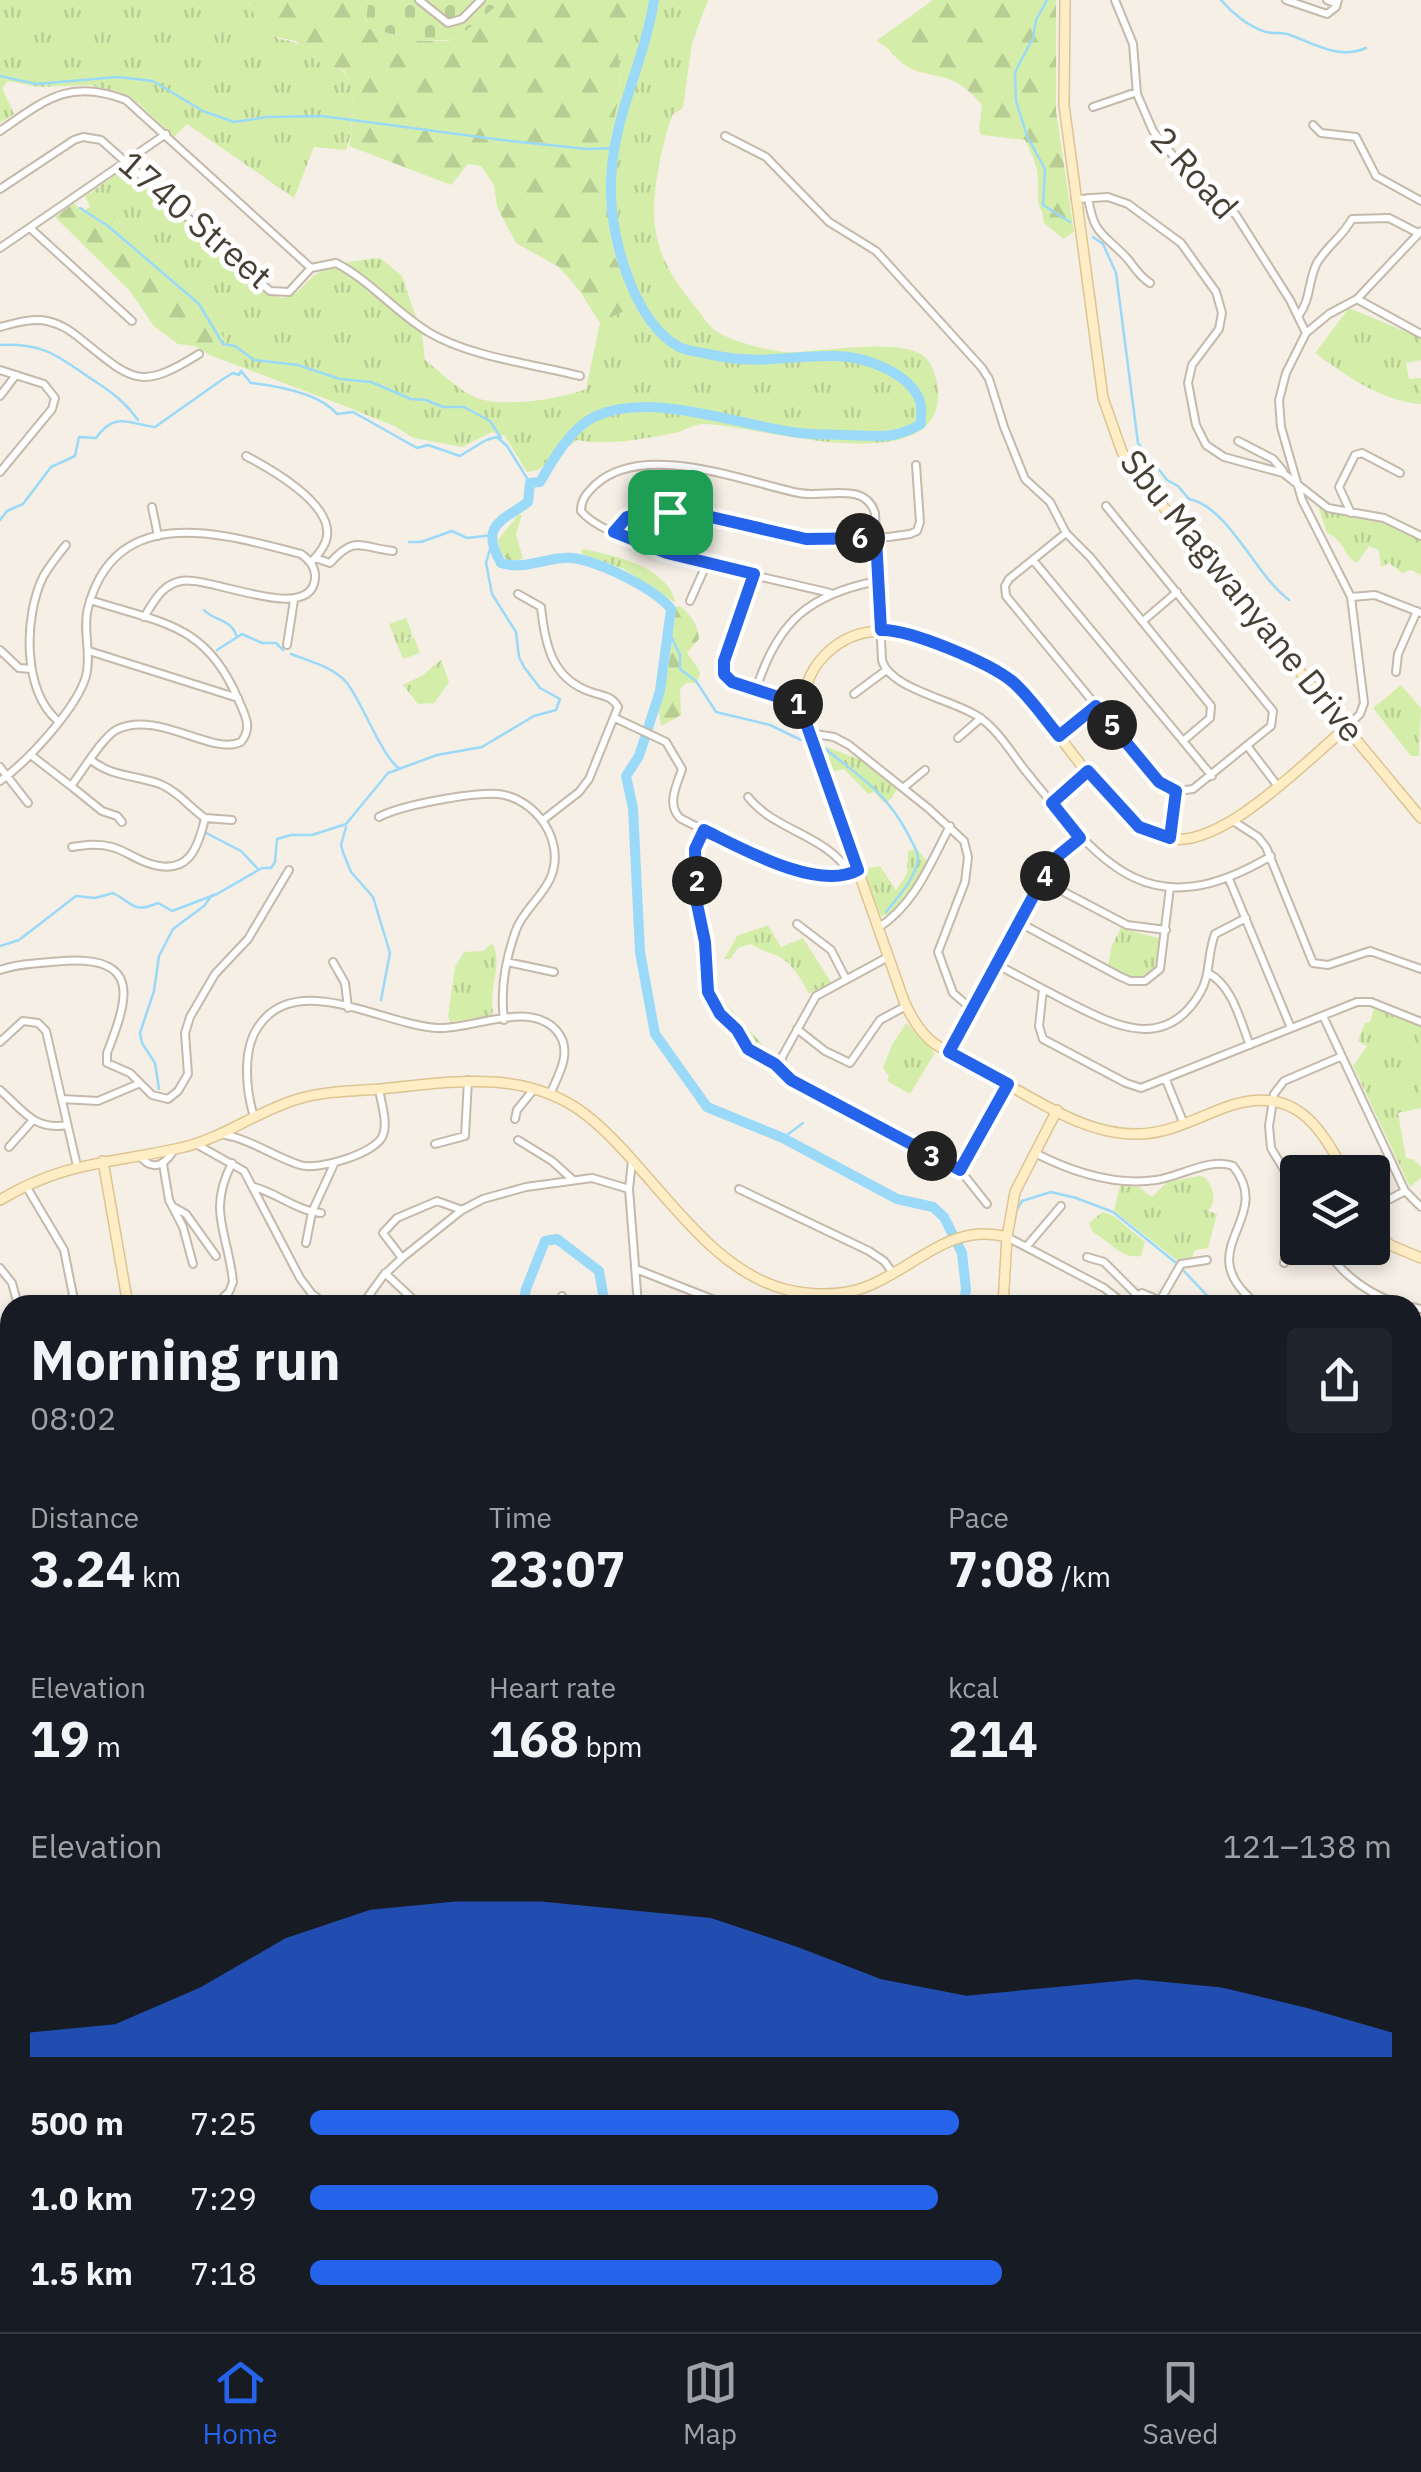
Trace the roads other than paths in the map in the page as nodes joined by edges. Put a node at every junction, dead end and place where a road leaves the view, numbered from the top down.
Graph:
1 (419, 0) edge
2 (481, 0) edge
3 (1065, 0) edge
4 (1115, 0) edge
5 (1286, 0) edge
6 (1327, 0) edge
7 (1338, 2) edge
8 (1137, 92) junction
9 (1093, 107) dead end
10 (1313, 124) dead end
11 (0, 130) edge
12 (166, 134) junction
13 (725, 136) dead end
14 (128, 160) junction
15 (0, 189) edge
16 (1088, 198) junction
17 (1075, 199) junction
18 (1421, 201) edge
19 (30, 228) junction
20 (1420, 232) edge
21 (0, 248) edge
22 (311, 268) junction
23 (1150, 284) dead end
24 (1357, 300) junction
25 (1299, 316) junction
26 (132, 321) dead end
27 (0, 327) edge
28 (1306, 333) junction
29 (1421, 334) edge
30 (200, 354) dead end
31 (0, 370) edge
32 (16, 375) junction
33 (580, 376) dead end
34 (0, 396) edge
35 (1238, 441) dead end
36 (246, 456) dead end
37 (916, 465) dead end
38 (0, 472) edge
39 (1283, 473) junction
40 (1400, 473) dead end
41 (1294, 480) junction
42 (152, 506) dead end
43 (1106, 506) dead end
44 (1351, 513) junction
45 (614, 532) junction
46 (1067, 534) junction
47 (158, 536) junction
48 (1421, 536) edge
49 (876, 538) junction
50 (66, 544) dead end
51 (392, 551) dead end
52 (313, 560) junction
53 (1033, 560) junction
54 (707, 563) junction
55 (754, 574) junction
56 (878, 582) junction
57 (1177, 592) junction
58 (830, 593) junction
59 (518, 594) dead end
60 (1350, 597) junction
61 (90, 600) junction
62 (294, 600) junction
63 (690, 602) dead end
64 (1419, 612) edge
65 (144, 617) junction
66 (1143, 621) junction
67 (881, 630) junction
68 (288, 646) dead end
69 (0, 650) edge
70 (89, 651) junction
71 (31, 668) junction
72 (886, 671) junction
73 (1396, 672) dead end
74 (756, 690) junction
75 (854, 694) dead end
76 (238, 698) junction
77 (803, 705) junction
78 (1096, 706) junction
79 (616, 718) junction
80 (982, 718) junction
81 (58, 720) junction
82 (1347, 727) junction
83 (809, 733) junction
84 (1059, 736) junction
85 (958, 738) dead end
86 (1184, 741) junction
87 (1248, 747) junction
88 (32, 756) junction
89 (91, 760) junction
90 (0, 767) edge
91 (925, 770) dead end
92 (1088, 771) junction
93 (1212, 776) junction
94 (4, 778) edge
95 (1277, 784) junction
96 (71, 786) junction
97 (903, 788) junction
98 (1176, 791) junction
99 (748, 797) dead end
100 (28, 803) dead end
101 (1052, 803) junction
102 (379, 817) dead end
103 (205, 818) junction
104 (1421, 818) edge
105 (232, 820) dead end
106 (543, 820) junction
107 (1234, 821) junction
108 (122, 822) dead end
109 (950, 826) junction
110 (704, 830) junction
111 (1080, 838) junction
112 (1170, 838) junction
113 (72, 847) dead end
114 (1270, 856) junction
115 (288, 870) dead end
116 (854, 872) junction
117 (1229, 879) junction
118 (1043, 880) junction
119 (1170, 887) junction
120 (1246, 918) junction
121 (1020, 923) junction
122 (797, 924) dead end
123 (878, 928) junction
124 (1166, 930) junction
125 (888, 957) junction
126 (333, 962) dead end
127 (507, 962) junction
128 (998, 965) junction
129 (1421, 969) edge
130 (0, 970) edge
131 (554, 972) dead end
132 (1208, 973) junction
133 (846, 979) junction
134 (1043, 989) junction
135 (906, 1006) junction
136 (348, 1008) junction
137 (974, 1011) junction
138 (1323, 1016) junction
139 (504, 1020) junction
140 (1421, 1022) edge
141 (797, 1028) junction
142 (1291, 1028) junction
143 (0, 1042) edge
144 (1250, 1045) junction
145 (949, 1052) junction
146 (1340, 1057) junction
147 (781, 1069) junction
148 (468, 1080) junction
149 (1166, 1080) junction
150 (138, 1084) junction
151 (1008, 1084) junction
152 (380, 1089) junction
153 (534, 1089) junction
154 (0, 1090) edge
155 (550, 1094) junction
156 (62, 1099) junction
157 (1272, 1102) junction
158 (1057, 1110) junction
159 (254, 1118) junction
160 (515, 1118) dead end
161 (33, 1120) junction
162 (68, 1124) junction
163 (1184, 1124) junction
164 (220, 1134) junction
165 (518, 1140) dead end
166 (195, 1144) junction
167 (435, 1144) dead end
168 (9, 1146) dead end
169 (175, 1149) junction
170 (1034, 1152) junction
171 (139, 1155) junction
172 (1336, 1155) edge
173 (103, 1161) junction
174 (632, 1161) junction
175 (335, 1162) junction
176 (232, 1163) junction
177 (1280, 1163) edge
178 (163, 1164) junction
179 (77, 1166) junction
180 (960, 1170) junction
181 (574, 1180) junction
182 (26, 1185) junction
183 (253, 1187) junction
184 (629, 1189) junction
185 (739, 1189) dead end
186 (1406, 1191) junction
187 (1390, 1199) dead end
188 (0, 1200) edge
189 (987, 1204) dead end
190 (172, 1206) junction
191 (1061, 1206) dead end
192 (1421, 1207) edge
193 (462, 1210) junction
194 (316, 1212) junction
195 (1008, 1237) junction
196 (306, 1243) dead end
197 (1390, 1243) edge
198 (1027, 1246) junction
199 (216, 1256) dead end
200 (1087, 1257) dead end
201 (402, 1258) junction
202 (1421, 1258) edge
203 (1207, 1260) dead end
204 (193, 1264) dead end
205 (1338, 1265) edge
206 (0, 1268) edge
207 (636, 1270) junction
208 (385, 1274) junction
209 (893, 1274) junction
210 (696, 1292) junction
211 (1136, 1294) joint
212 (15, 1295) edge
213 (72, 1295) edge
214 (126, 1295) edge
215 (226, 1295) edge
216 (313, 1295) edge
217 (369, 1295) edge
218 (408, 1295) edge
219 (637, 1295) edge
220 (698, 1295) edge
221 (703, 1295) edge
222 (817, 1295) edge
223 (841, 1295) edge
224 (1004, 1295) edge
225 (1109, 1295) edge
226 (1151, 1295) edge
227 (1163, 1295) edge
228 (1246, 1295) edge
229 (1381, 1295) edge

1 - 2 street
3 - 17 street, Sbu Magwanyane Drive
4 - 8 street, 2 Road
5 - 7 street
6 - 7 street
8 - 9 street
8 - 25 street, 2 Road
10 - 18 street
11 - 12 street
12 - 14 street
12 - 22 street
13 - 46 street
14 - 15 street, 1740 Street
14 - 19 street
14 - 22 street, 1740 Street
16 - 17 street
16 - 23 street
16 - 39 street
17 - 82 street, Sbu Magwanyane Drive
19 - 21 street
19 - 26 street
20 - 24 street
20 - 25 street
22 - 33 street, 1740 Street
24 - 28 street
24 - 29 street
25 - 28 street, 2 Road
27 - 30 street
28 - 41 street
31 - 32 street
32 - 34 street
32 - 38 street
35 - 39 street
36 - 52 street
37 - 49 street
39 - 41 street
40 - 44 street
41 - 44 street
41 - 60 street
42 - 47 street
43 - 57 street
44 - 48 street
45 - 49 street
45 - 49 street
45 - 54 street
46 - 53 street
46 - 66 street
47 - 52 street
47 - 61 street
49 - 56 street
50 - 71 street
51 - 52 street
52 - 62 street
53 - 78 street
53 - 86 street
54 - 55 street
54 - 63 street
55 - 58 street
55 - 74 street
56 - 58 street
56 - 67 street
57 - 66 street
57 - 87 street
58 - 74 street
59 - 79 street
60 - 64 street
60 - 82 street
61 - 65 street
61 - 70 street
62 - 65 street
62 - 68 street
64 - 73 street
65 - 76 street
66 - 86 street
67 - 72 street
67 - 77 street
67 - 84 street
69 - 71 street
70 - 76 street
70 - 81 street
71 - 81 street
72 - 75 street
72 - 80 street
74 - 77 street
76 - 89 street
77 - 83 street
78 - 84 street
78 - 98 street
79 - 106 street
79 - 110 street
80 - 85 street
80 - 101 street
81 - 88 street
82 - 95 street
82 - 104 street, Sbu Magwanyane Drive
83 - 97 street
83 - 116 street
84 - 92 street
86 - 93 street
87 - 93 street
87 - 95 street
88 - 94 street
88 - 96 street
89 - 96 street
89 - 103 street
90 - 94 street
91 - 97 street
92 - 101 street
92 - 112 street
93 - 98 street
94 - 100 street
95 - 107 street
96 - 108 street
97 - 109 street
98 - 112 street
99 - 116 street
101 - 111 street
102 - 106 street
103 - 105 street
103 - 113 street
106 - 127 street
107 - 112 street
107 - 114 street
109 - 123 street
109 - 137 street
110 - 116 street
110 - 147 street
111 - 118 street
111 - 119 street
114 - 117 street
114 - 129 street
115 - 150 street
116 - 123 street
117 - 119 street
117 - 120 street
118 - 121 street
118 - 124 street
119 - 124 street
120 - 132 street
120 - 142 street
121 - 124 street
121 - 128 street
122 - 133 street
123 - 125 street
125 - 133 street
125 - 135 street
126 - 136 street
127 - 131 street
127 - 139 street
128 - 134 street
128 - 137 street
130 - 150 street
132 - 134 street
132 - 144 street
133 - 141 street
134 - 149 street
135 - 141 street
135 - 145 street
136 - 139 street
136 - 159 street
137 - 145 street
138 - 140 street
138 - 142 street
138 - 146 street
139 - 155 street
141 - 147 street
142 - 144 street
143 - 156 street
144 - 149 street
145 - 151 street
146 - 157 street
146 - 186 street
147 - 180 street
148 - 152 street
148 - 153 street
148 - 167 street
149 - 163 street
150 - 156 street
151 - 158 street
151 - 180 street
152 - 159 street
152 - 175 street
153 - 155 street
153 - 160 street
154 - 161 street
155 - 174 street
156 - 162 street
157 - 163 street
157 - 172 street
157 - 177 street
158 - 163 street
158 - 170 street
159 - 164 street
161 - 162 street
161 - 168 street
162 - 179 street
164 - 166 street
164 - 175 street
165 - 181 street
166 - 169 street
166 - 176 street
169 - 171 street
169 - 178 street
170 - 195 street
170 - 228 street
171 - 173 street
171 - 178 street
173 - 179 street
173 - 214 street
174 - 184 street
174 - 222 street
175 - 194 street
176 - 183 street
176 - 215 street
178 - 190 street
179 - 182 street
180 - 189 street
181 - 184 street
181 - 193 street
182 - 188 street
182 - 213 street
183 - 194 street
183 - 216 street
184 - 207 street
185 - 209 street
186 - 187 street
186 - 192 street
190 - 199 street
190 - 204 street
191 - 198 street
193 - 201 street
193 - 201 street
194 - 196 street
195 - 198 street
195 - 209 street
195 - 224 street
197 - 202 street
198 - 225 street
200 - 211 street
201 - 208 street
203 - 227 street
205 - 229 street
206 - 212 street
207 - 210 street
207 - 219 street
208 - 217 street
208 - 218 street
209 - 223 street
210 - 220 street
210 - 221 street
211 - 226 street

